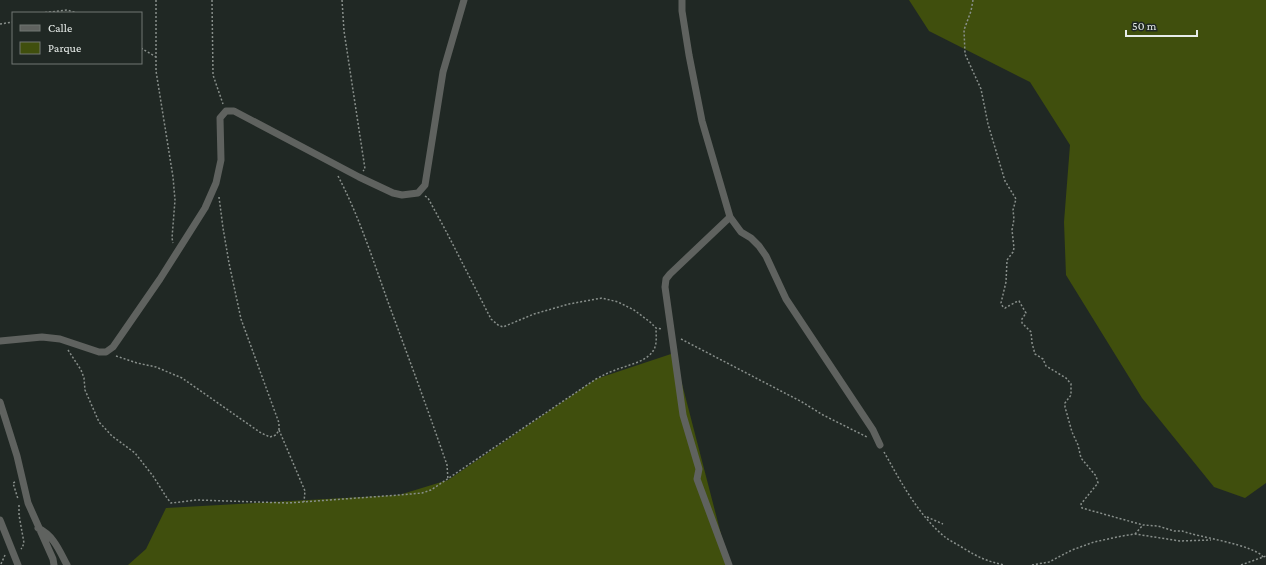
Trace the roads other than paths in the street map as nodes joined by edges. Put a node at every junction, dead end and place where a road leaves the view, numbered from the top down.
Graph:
1 (464, 0) edge
2 (682, 0) edge
3 (730, 217) junction
4 (0, 341) edge
5 (0, 402) edge
6 (880, 445) road end
7 (0, 520) edge
8 (38, 528) junction
9 (18, 565) edge
10 (54, 565) edge
11 (68, 565) edge
12 (729, 565) edge

1 - 4 street
2 - 3 street
3 - 6 street
3 - 12 street
5 - 8 street
7 - 9 street
8 - 10 street
8 - 11 street

